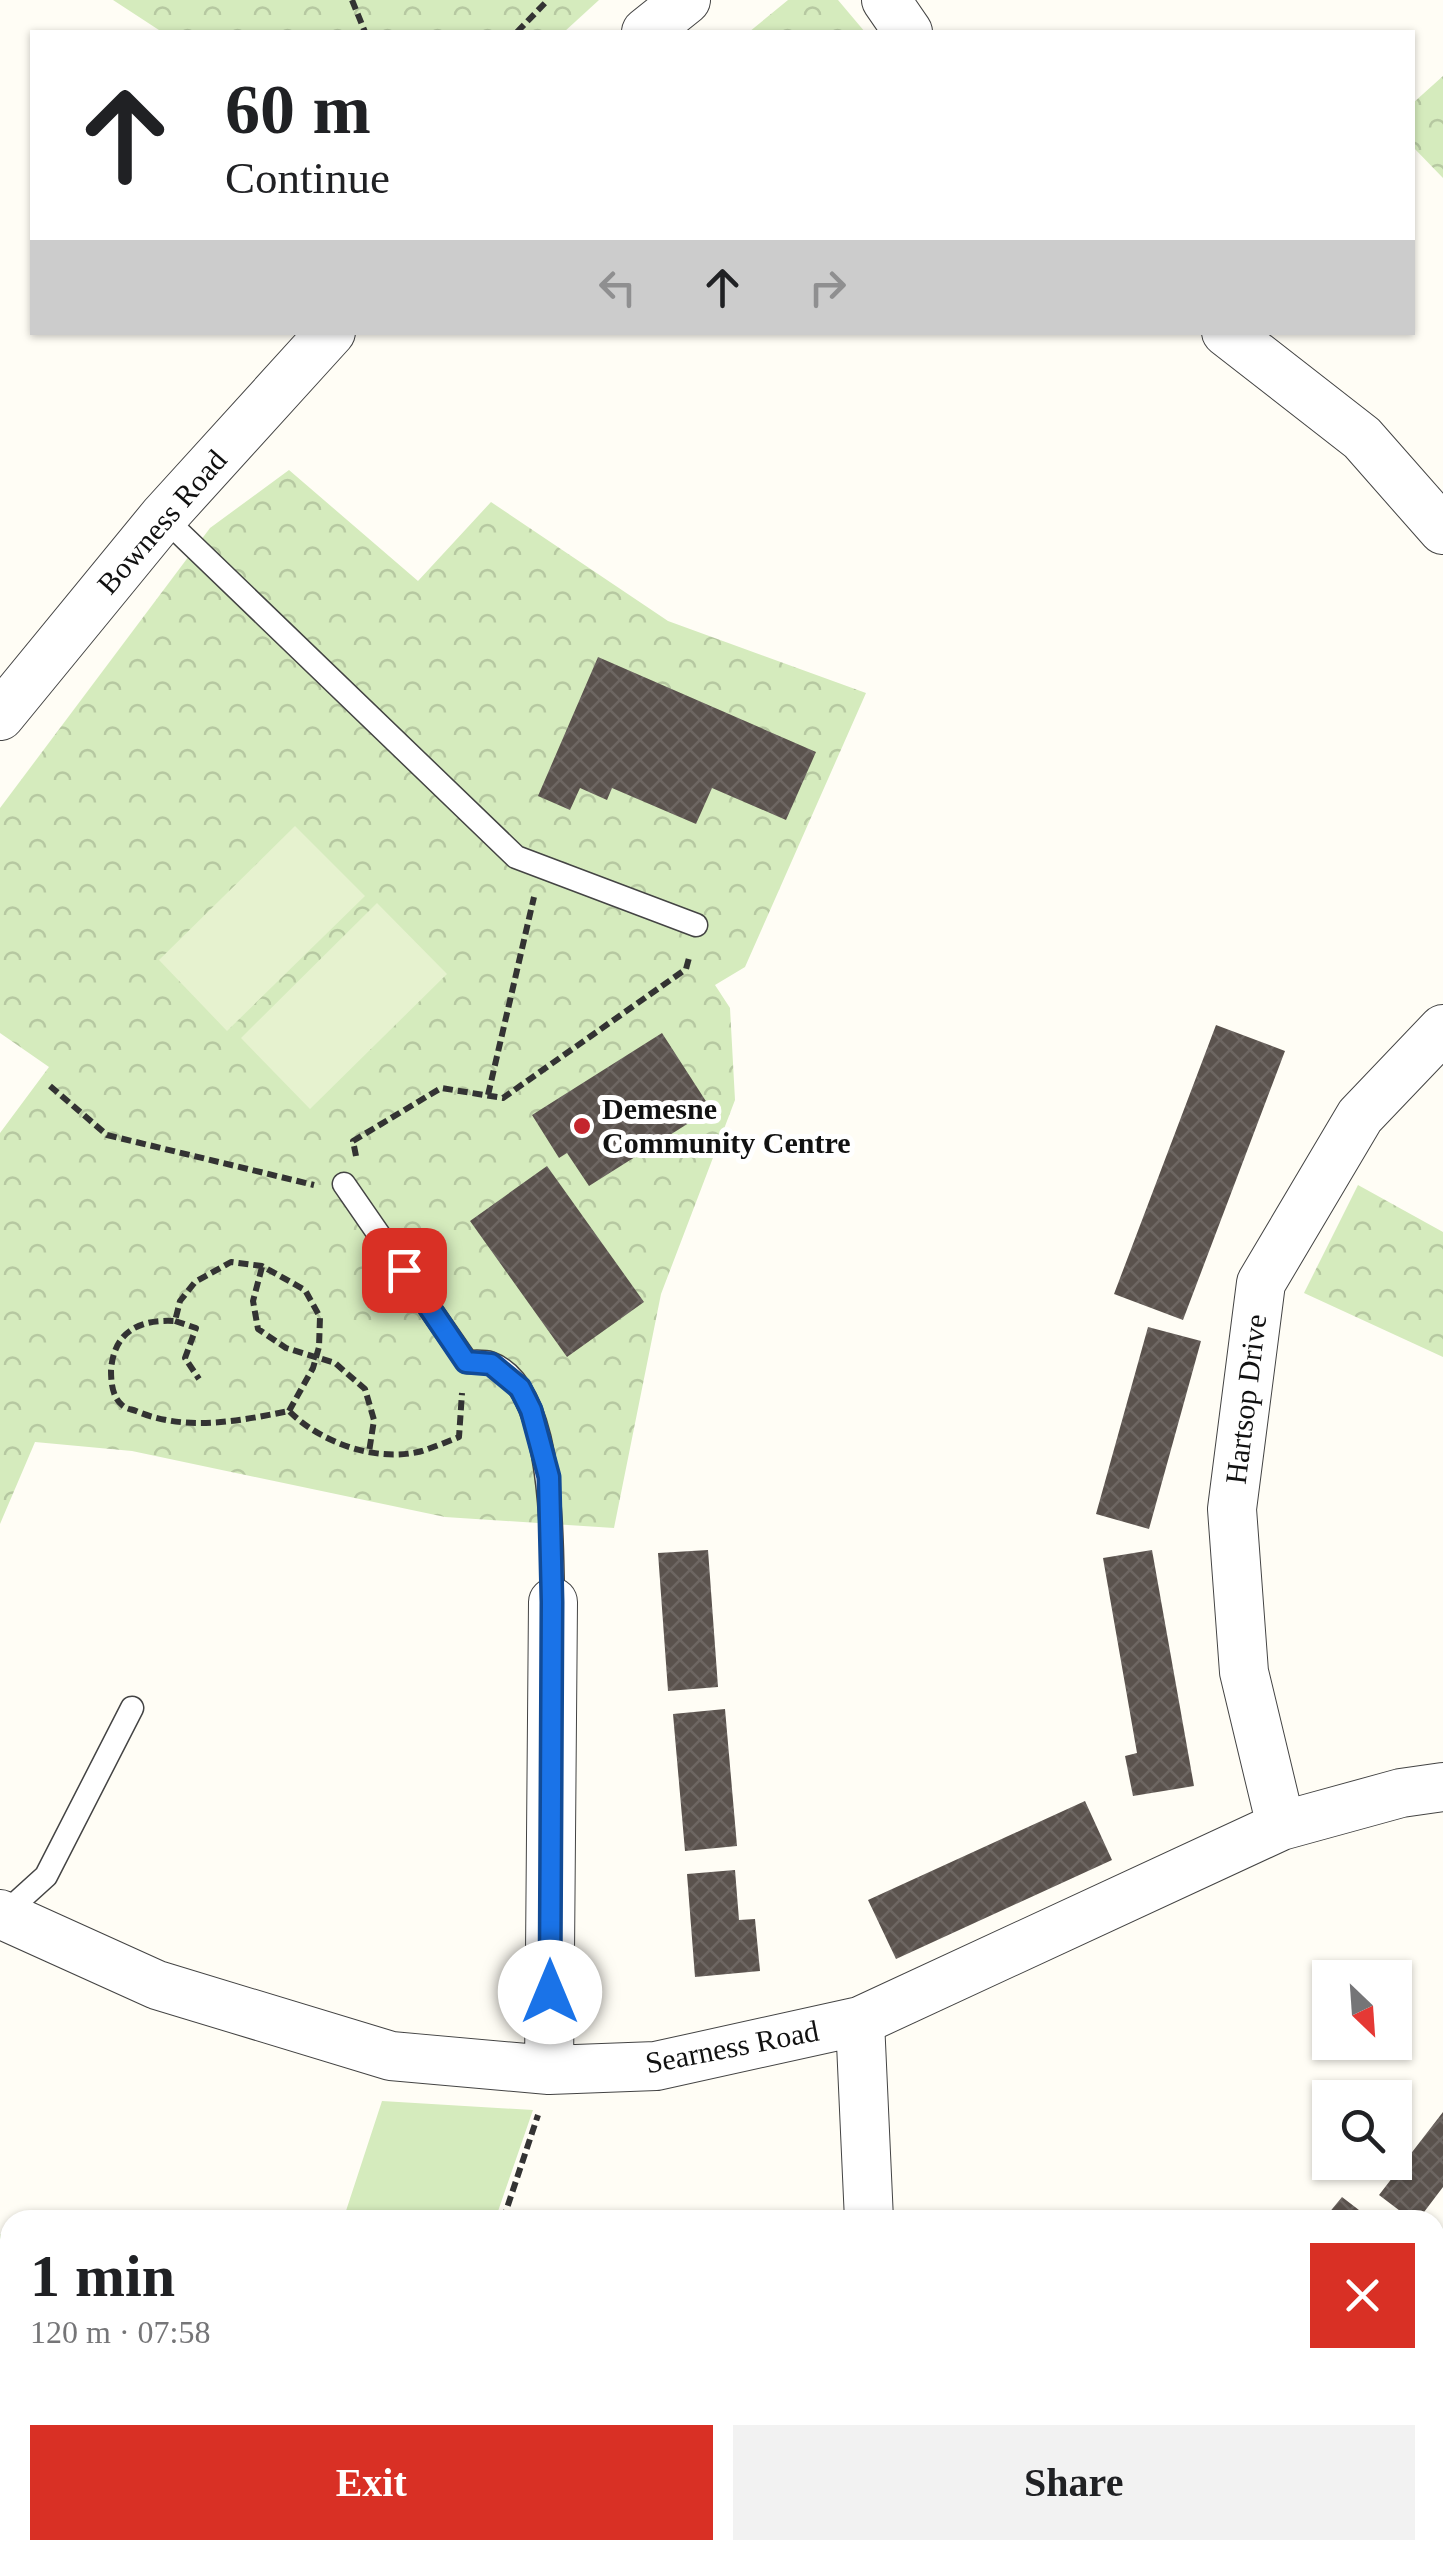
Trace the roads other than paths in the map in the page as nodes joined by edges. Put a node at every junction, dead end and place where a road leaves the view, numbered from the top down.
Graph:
1 (686, 0) edge
2 (886, 0) edge
3 (648, 30) edge
4 (907, 30) edge
5 (328, 335) edge
6 (1230, 335) edge
7 (163, 517) junction
8 (1443, 530) edge
9 (0, 716) edge
10 (696, 925) road end
11 (1443, 1028) edge
12 (344, 1184) road end
13 (552, 1602) joint
14 (132, 1708) dead end
15 (1443, 1787) edge
16 (1280, 1826) junction
17 (2, 1914) edge
18 (860, 2021) junction
19 (549, 2070) junction
20 (868, 2210) edge

1 - 3 street
2 - 4 street
5 - 7 street, Bowness Road
6 - 8 street
7 - 9 street, Bowness Road
7 - 10 lane
11 - 16 street, Hartsop Drive
12 - 13 lane
13 - 19 street
14 - 17 lane
15 - 16 street, Searness Road
16 - 18 street, Searness Road
17 - 19 street, Searness Road
18 - 19 street, Searness Road
18 - 20 street

